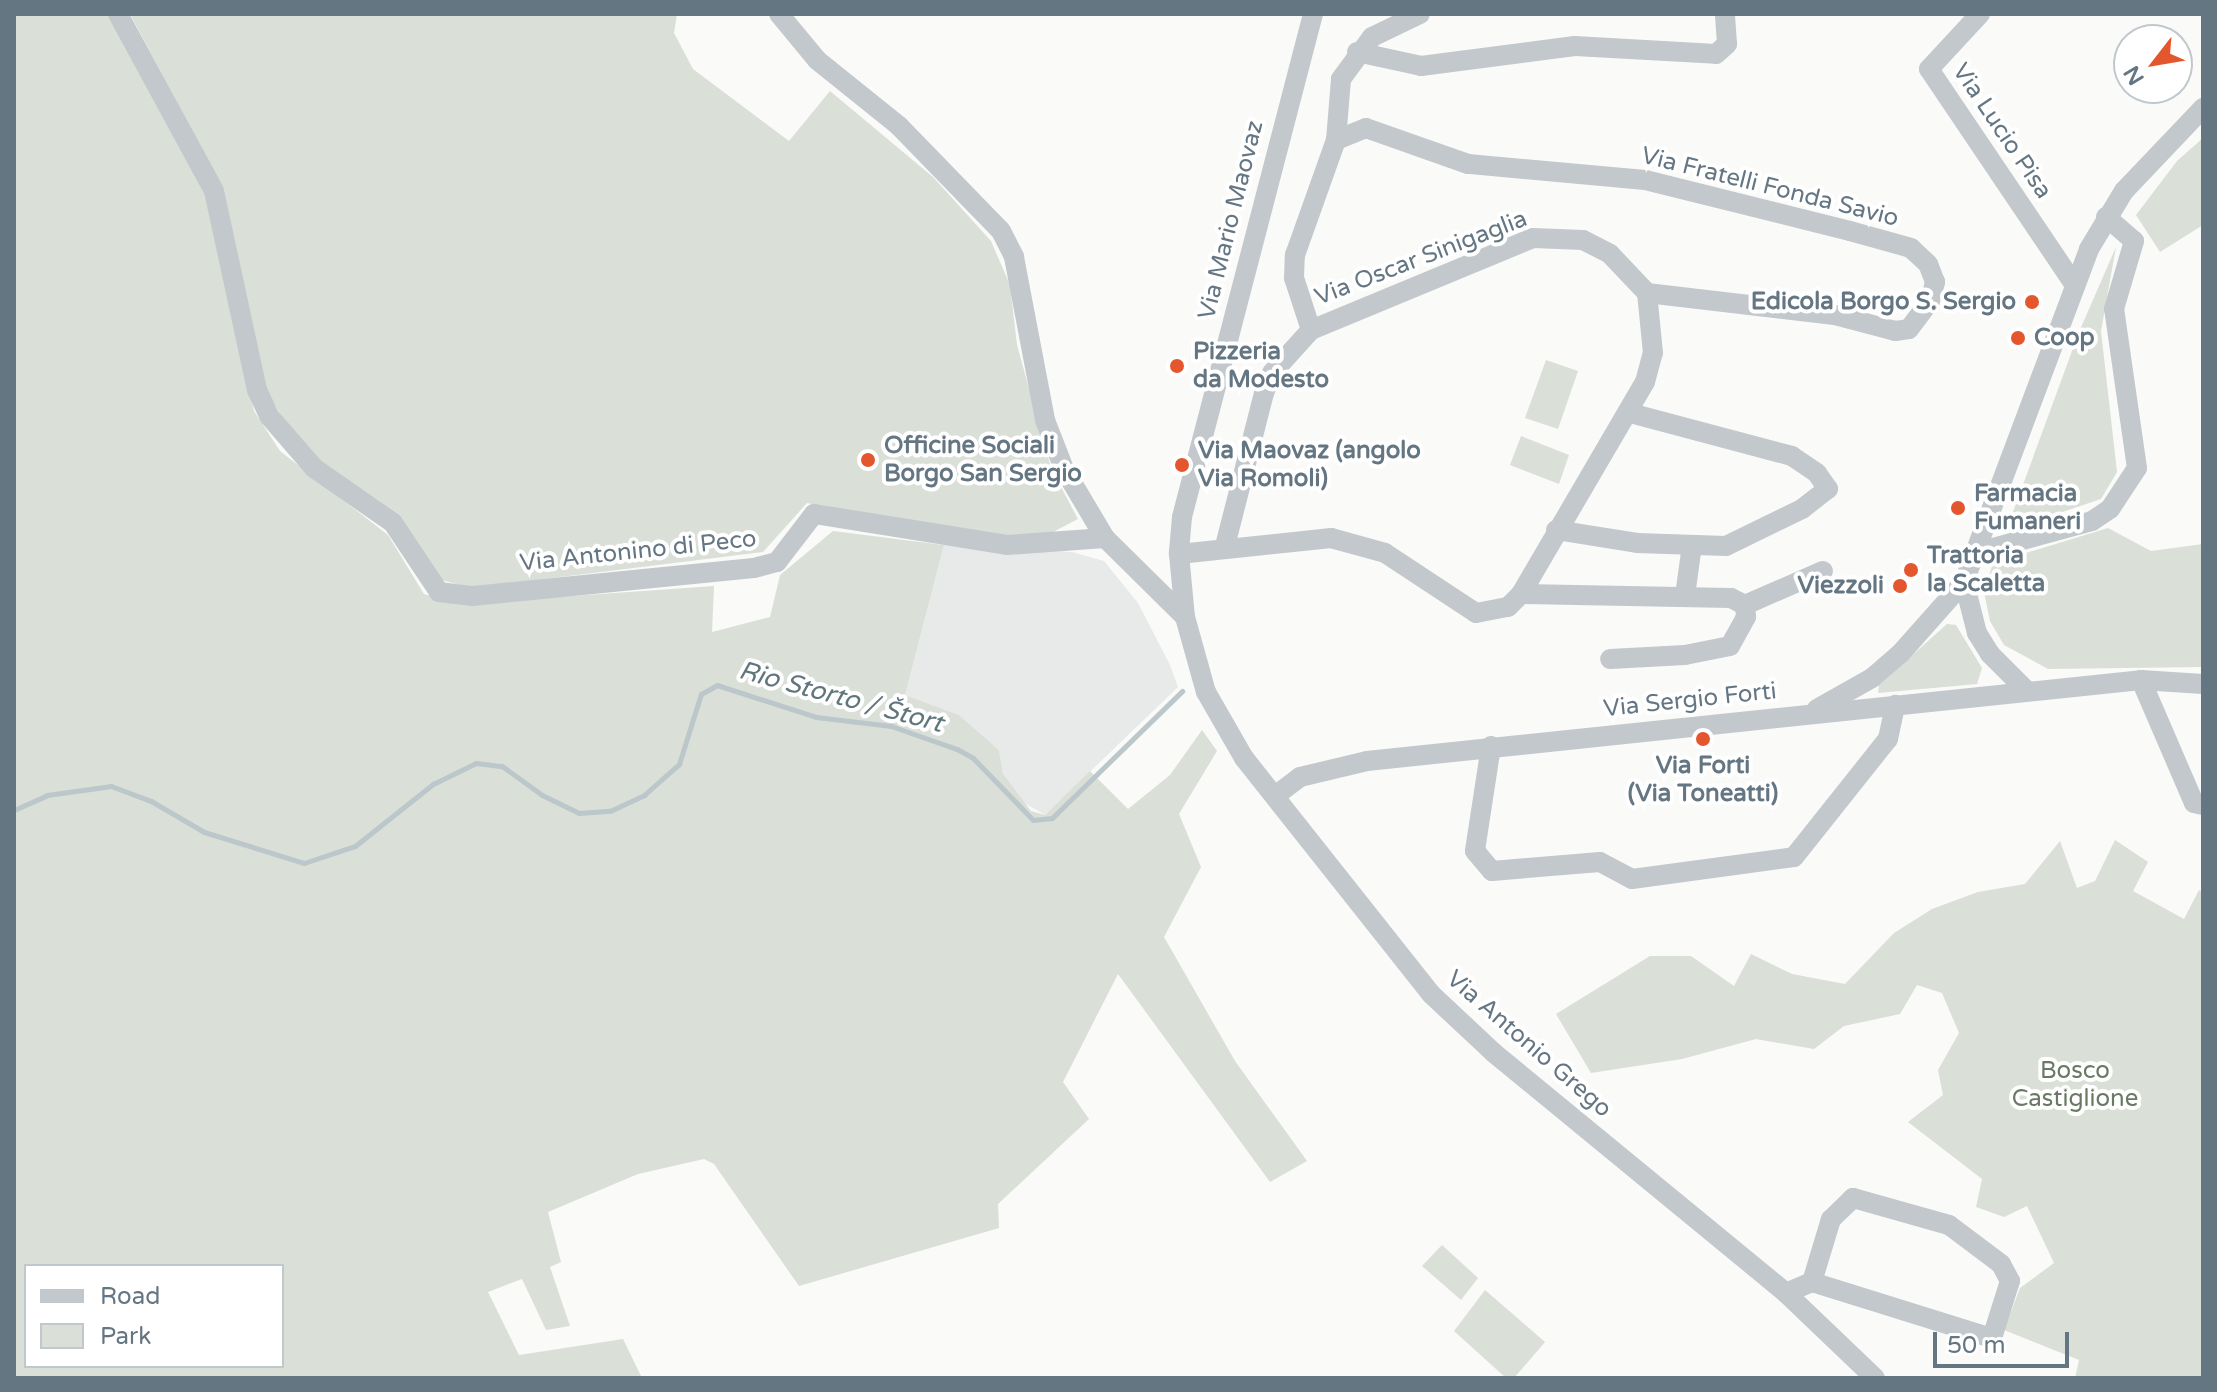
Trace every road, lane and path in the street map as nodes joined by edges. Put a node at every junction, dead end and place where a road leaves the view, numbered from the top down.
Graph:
1 (118, 14) edge
2 (779, 14) edge
3 (1313, 14) edge
4 (1420, 14) edge
5 (1725, 14) edge
6 (1980, 14) edge
7 (1357, 52) junction
8 (2203, 108) edge
9 (1336, 140) junction
10 (2106, 217) junction
11 (2074, 284) junction
12 (1647, 293) junction
13 (1311, 330) junction
14 (1630, 413) junction
15 (1556, 530) junction
16 (1105, 538) junction
17 (1692, 545) junction
18 (1225, 546) junction
19 (1975, 553) junction
20 (1179, 554) junction
21 (1823, 571) dead end
22 (1964, 582) junction
23 (1521, 594) junction
24 (1685, 596) junction
25 (1745, 605) junction
26 (1185, 617) junction
27 (1610, 659) dead end
28 (2141, 680) junction
29 (2203, 684) edge
30 (2027, 691) junction
31 (1895, 705) junction
32 (1806, 715) junction
33 (1491, 746) junction
34 (1275, 796) junction
35 (2203, 805) edge
36 (1812, 1282) junction
37 (1786, 1293) junction
38 (1875, 1378) edge

1 - 16 street, Via Antonino di Peco
2 - 16 street
3 - 20 street, Via Mario Maovaz
4 - 7 street
5 - 7 street
6 - 11 street, Via Lucio Pisa
7 - 9 street
8 - 10 street
9 - 12 street, Via Fratelli Fonda Savio
9 - 13 street
10 - 11 street
10 - 19 street
11 - 19 street
12 - 13 street, Via Oscar Sinigaglia
12 - 14 street
13 - 18 street, Via Oscar Sinigaglia
14 - 15 street
14 - 17 street
15 - 17 street
15 - 23 street
16 - 26 street
17 - 24 street
18 - 20 street
18 - 23 street
19 - 22 street
20 - 26 street, Via Mario Maovaz
21 - 25 street
22 - 30 street
22 - 32 street
23 - 24 street
24 - 25 street
25 - 27 street
26 - 34 street, Via Mario Maovaz
28 - 29 street, Via Sergio Forti
28 - 30 street, Via Sergio Forti
28 - 35 street
30 - 31 street, Via Sergio Forti
31 - 32 street, Via Sergio Forti
31 - 33 street
32 - 33 street, Via Sergio Forti
33 - 34 street, Via Sergio Forti
34 - 37 street, Via Antonio Grego
36 - 36 street
36 - 37 street
37 - 38 street, Via Antonio Grego

